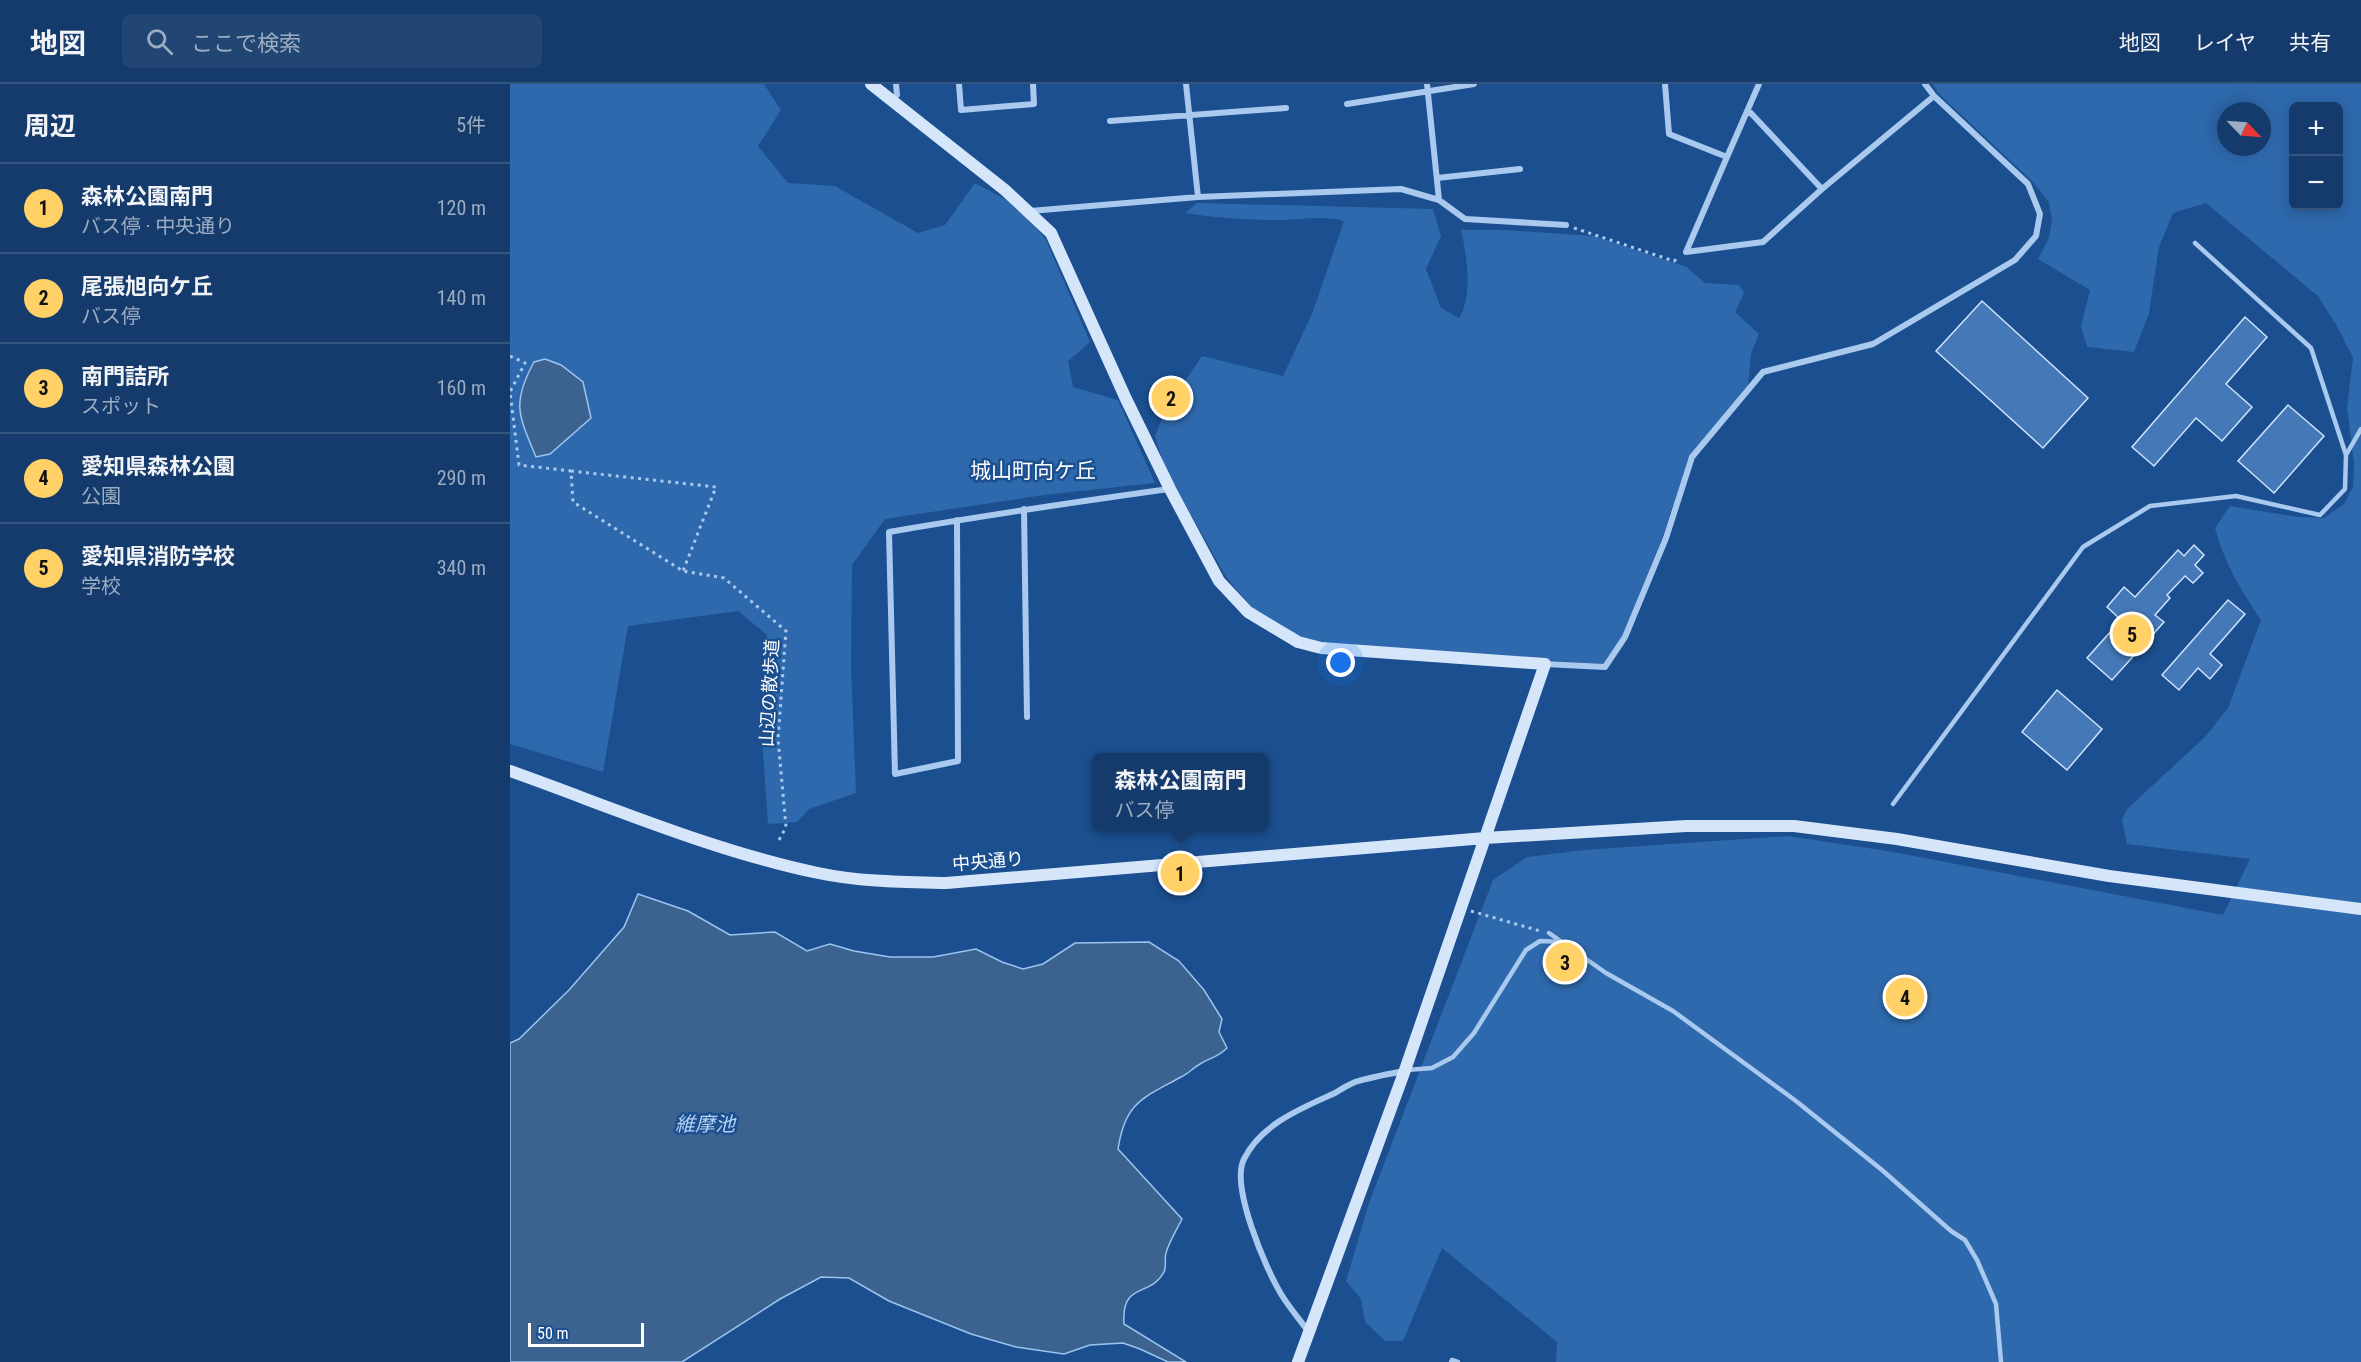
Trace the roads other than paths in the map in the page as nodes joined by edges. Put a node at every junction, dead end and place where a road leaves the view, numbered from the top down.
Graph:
1 (871, 84) edge
2 (896, 84) edge
3 (958, 84) edge
4 (1033, 84) edge
5 (1186, 84) edge
6 (1474, 84) edge
7 (1665, 84) edge
8 (1759, 84) edge
9 (1925, 84) edge
10 (1428, 87) edge
11 (1934, 96) junction
12 (891, 100) junction
13 (1347, 104) dead end
14 (1286, 108) dead end
15 (1748, 110) junction
16 (1188, 115) junction
17 (1110, 121) dead end
18 (1727, 157) junction
19 (1520, 169) dead end
20 (1437, 178) junction
21 (1822, 189) junction
22 (1197, 196) junction
23 (1439, 200) junction
24 (1030, 212) junction
25 (1566, 225) road end
26 (2195, 243) dead end
27 (2361, 429) edge
28 (2346, 454) junction
29 (1170, 489) junction
30 (1024, 509) junction
31 (957, 520) junction
32 (1545, 664) junction
33 (1027, 717) dead end
34 (510, 771) edge
35 (1893, 804) dead end
36 (1485, 838) junction
37 (2361, 909) edge
38 (1549, 933) road end
39 (1562, 942) junction
40 (1405, 1070) junction
41 (1308, 1332) junction
42 (1298, 1362) edge
43 (1451, 1362) edge
44 (1458, 1362) edge
45 (2001, 1362) edge

1 - 12 street
2 - 12 street
3 - 4 street
5 - 16 street
6 - 10 street
7 - 18 street
8 - 15 street
9 - 11 street
10 - 13 street
10 - 20 street
11 - 21 street
11 - 32 street
12 - 24 street
14 - 16 street
15 - 18 street
15 - 21 street
16 - 17 street
16 - 22 street
18 - 21 street
19 - 20 street
20 - 23 street
22 - 23 street
22 - 24 street
23 - 25 street
24 - 29 street
26 - 28 lane
27 - 28 lane
28 - 35 lane
29 - 30 street
29 - 32 street
30 - 31 street
30 - 33 street
31 - 31 street
32 - 36 street
34 - 36 street, 中央通り
36 - 37 street, 中央通り
36 - 40 street
38 - 39 lane
39 - 40 lane
39 - 45 lane
40 - 41 street
40 - 41 street
41 - 42 street
43 - 44 lane

